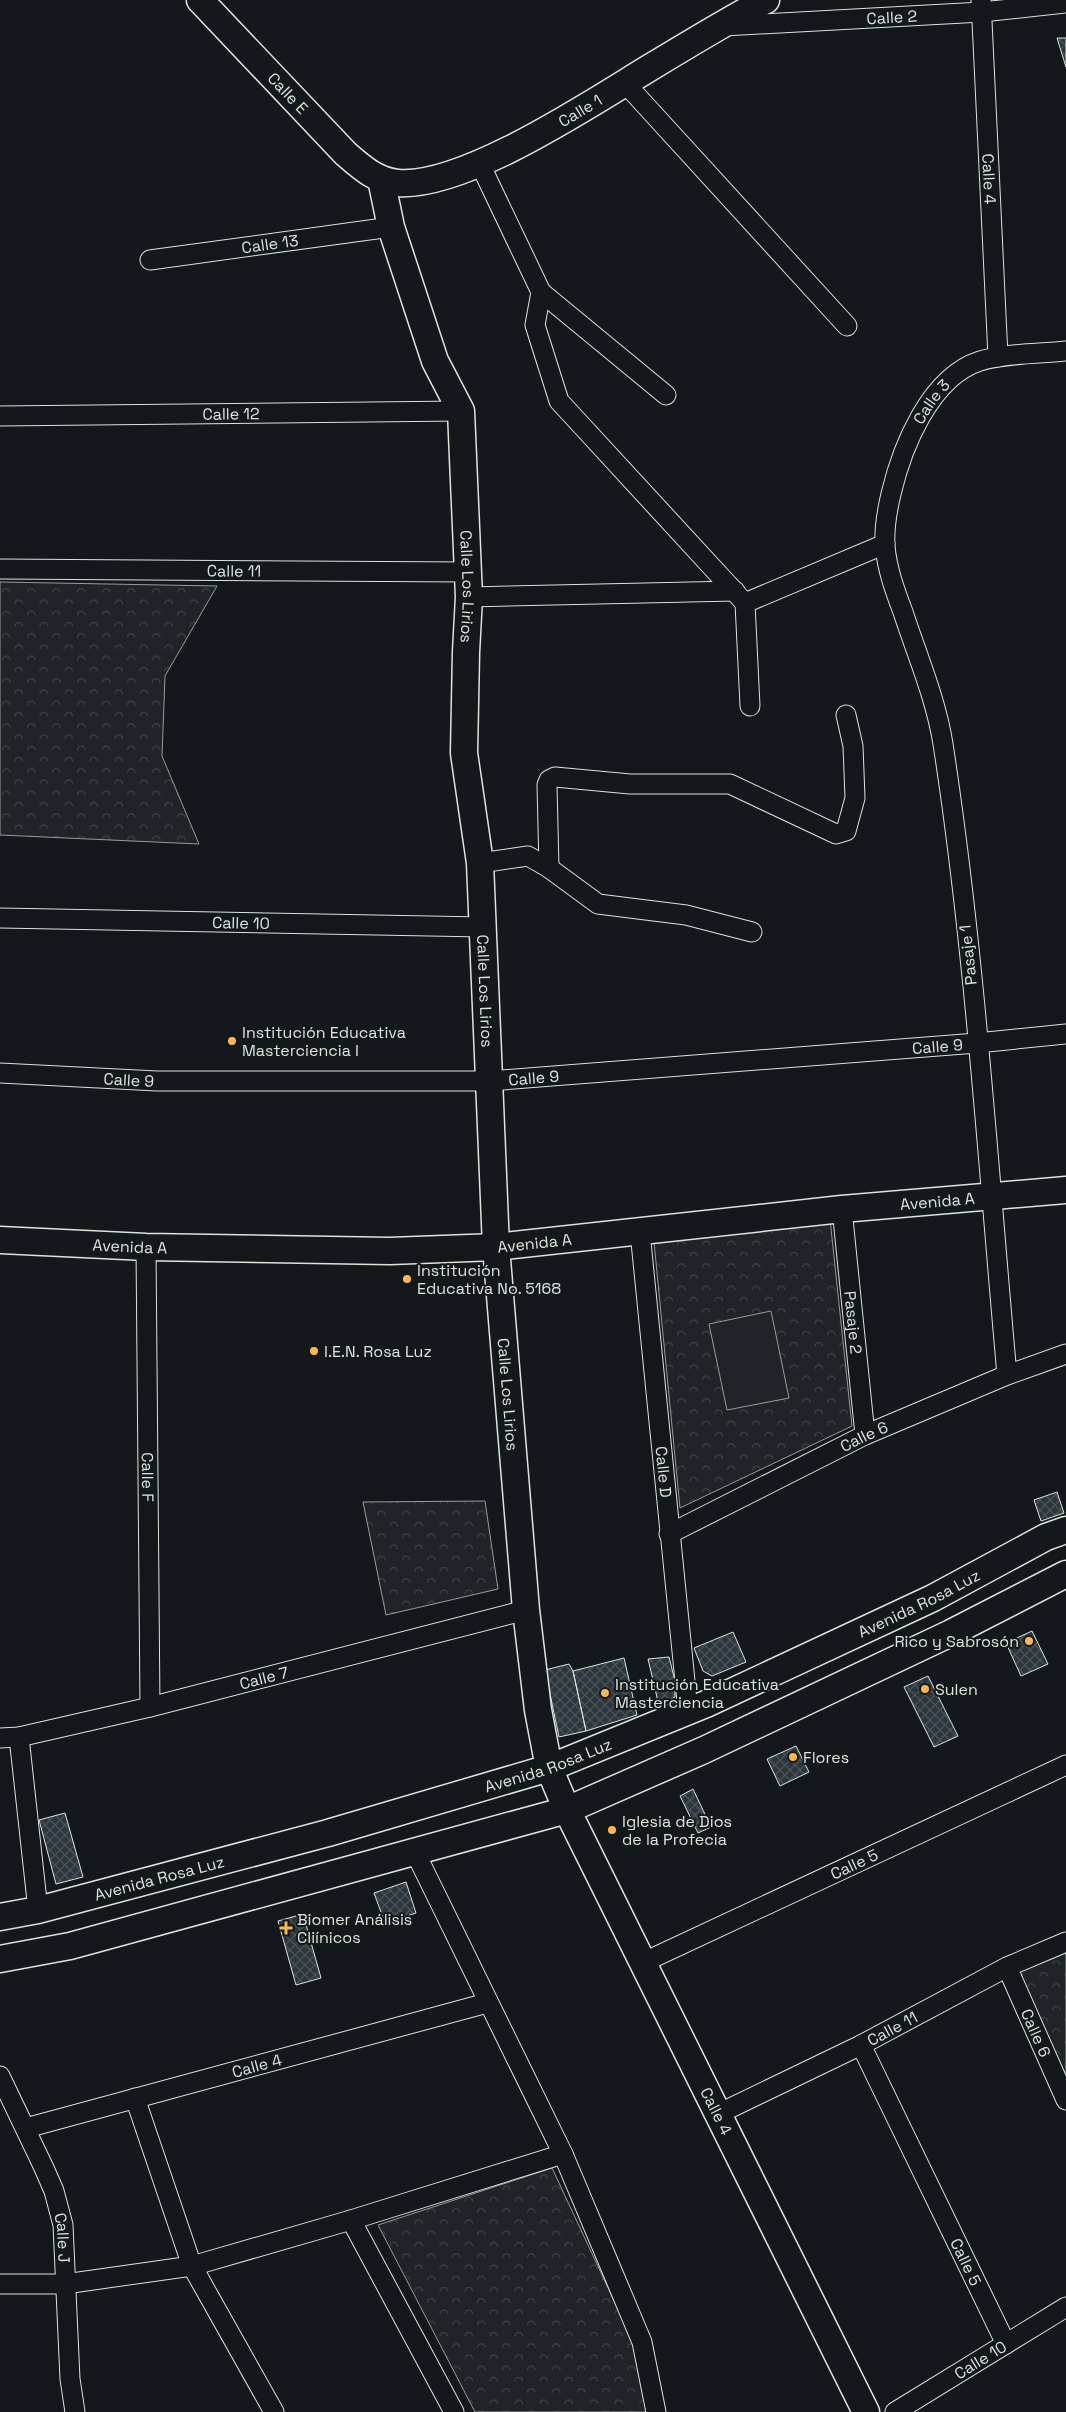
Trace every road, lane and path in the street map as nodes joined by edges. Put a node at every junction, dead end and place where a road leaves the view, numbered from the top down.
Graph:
1 (200, 0) edge
2 (766, 0) edge
3 (1066, 3) edge
4 (981, 6) edge
5 (718, 26) junction
6 (625, 83) junction
7 (479, 162) junction
8 (381, 179) junction
9 (390, 227) junction
10 (150, 260) dead end
11 (541, 292) junction
12 (848, 326) dead end
13 (1066, 351) edge
14 (998, 357) junction
15 (666, 395) dead end
16 (462, 410) junction
17 (0, 416) edge
18 (885, 544) junction
19 (0, 569) edge
20 (469, 584) junction
21 (740, 597) junction
22 (750, 706) dead end
23 (846, 715) dead end
24 (480, 863) junction
25 (549, 868) junction
26 (0, 918) edge
27 (482, 927) junction
28 (752, 932) dead end
29 (1066, 1034) edge
30 (978, 1043) junction
31 (0, 1073) edge
32 (489, 1081) junction
33 (1066, 1190) edge
34 (991, 1198) junction
35 (842, 1209) junction
36 (640, 1232) junction
37 (0, 1240) edge
38 (146, 1247) junction
39 (496, 1247) junction
40 (1066, 1354) edge
41 (1008, 1375) junction
42 (865, 1435) junction
43 (1066, 1530) edge
44 (669, 1534) junction
45 (1066, 1574) edge
46 (526, 1610) junction
47 (150, 1707) junction
48 (688, 1712) junction
49 (9, 1737) edge
50 (1066, 1765) edge
51 (549, 1768) junction
52 (566, 1810) junction
53 (415, 1852) junction
54 (38, 1910) junction
55 (0, 1917) edge
56 (1066, 1942) edge
57 (0, 1959) edge
58 (642, 1963) junction
59 (1007, 1967) junction
60 (487, 2003) junction
61 (861, 2045) junction
62 (0, 2076) edge
63 (134, 2098) junction
64 (1066, 2100) edge
65 (718, 2114) junction
66 (26, 2128) junction
67 (563, 2154) junction
68 (352, 2220) junction
69 (192, 2266) junction
70 (0, 2284) edge
71 (66, 2284) junction
72 (1066, 2307) edge
73 (1006, 2344) junction
74 (75, 2412) edge
75 (274, 2412) edge
76 (454, 2412) edge
77 (656, 2412) edge
78 (866, 2412) edge
79 (895, 2412) edge

1 - 8 street, Calle E
2 - 5 street, Calle 1
3 - 4 street, Calle 2
4 - 5 street, Calle 2
4 - 14 street, Calle 4
5 - 6 street, Calle 1
6 - 7 street, Calle 1
6 - 12 street
7 - 8 street, Calle 1
7 - 11 street
8 - 9 street, Calle Los Lirios
9 - 10 street, Calle 13
9 - 16 street, Calle Los Lirios
11 - 15 street
11 - 21 street
13 - 14 street, Calle 3
14 - 18 street, Calle 3
16 - 17 street, Calle 12
16 - 20 street, Calle Los Lirios
18 - 21 street
18 - 30 street, Pasaje 1
19 - 20 street, Calle 11
20 - 21 street, Calle 11
20 - 24 street, Calle Los Lirios
21 - 22 street
23 - 25 street
24 - 25 street
24 - 27 street, Calle Los Lirios
25 - 28 street
26 - 27 street, Calle 10
27 - 32 street, Calle Los Lirios
29 - 30 street, Calle 9
30 - 32 street, Calle 9
30 - 34 street, Pasaje 1
31 - 32 street, Calle 9
32 - 39 street, Calle Los Lirios
33 - 34 street, Avenida A
34 - 35 street, Avenida A
34 - 41 street, Pasaje 1
35 - 36 street, Avenida A
35 - 42 street, Pasaje 2
36 - 39 street, Avenida A
36 - 44 street, Calle D
37 - 38 street, Avenida A
38 - 39 street, Avenida A
38 - 47 street, Calle F
39 - 46 street, Calle Los Lirios
40 - 41 street, Calle 6
41 - 42 street, Calle 6
42 - 44 street, Calle 6
43 - 48 street, Avenida Rosa Luz
44 - 48 street, Calle D
45 - 52 street
46 - 47 street, Calle 7
46 - 51 street, Calle Los Lirios
47 - 49 street, Calle 7
48 - 51 street, Avenida Rosa Luz
49 - 54 street
50 - 58 street, Calle 5
51 - 52 street, Calle Los Lirios
51 - 54 street, Avenida Rosa Luz
52 - 53 street
52 - 58 street, Calle 4
53 - 57 street
53 - 60 street
54 - 55 street, Avenida Rosa Luz
56 - 59 street, Calle 11
58 - 65 street, Calle 4
59 - 61 street, Calle 11
59 - 64 street, Calle 6
60 - 63 street, Calle 4
60 - 67 street
61 - 65 street, Calle 11
61 - 73 street, Calle 5
62 - 66 street, Calle J
63 - 66 street, Calle 4
63 - 69 street
65 - 78 street, Calle 4
66 - 71 street, Calle J
67 - 68 street
67 - 77 street
68 - 69 street
68 - 76 street
69 - 71 street
69 - 75 street
70 - 71 street
71 - 74 street, Calle J
72 - 73 street, Calle 10
73 - 79 street, Calle 10

